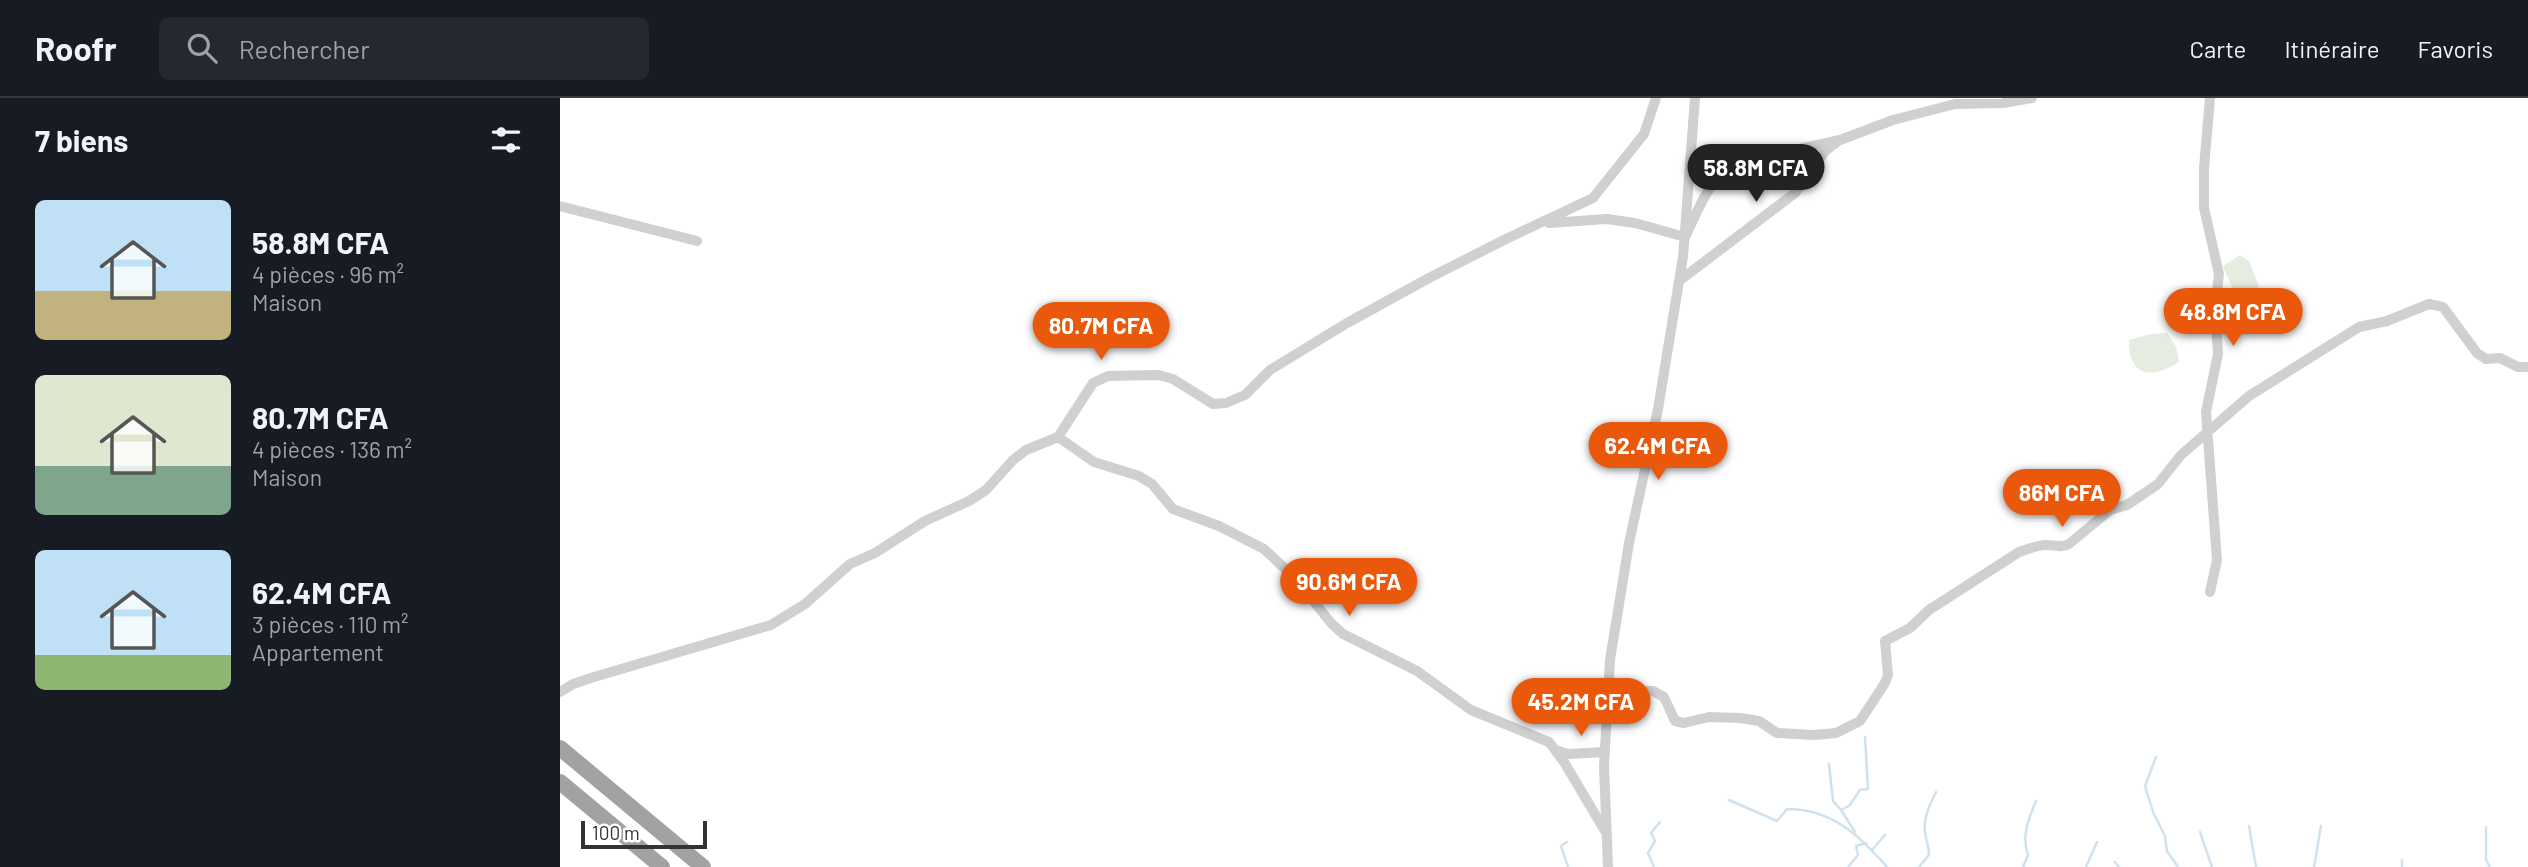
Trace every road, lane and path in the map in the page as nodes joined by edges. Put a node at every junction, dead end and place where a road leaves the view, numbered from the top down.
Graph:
1 (1656, 98) edge
2 (1695, 98) edge
3 (2032, 98) edge
4 (2210, 98) edge
5 (1840, 140) junction
6 (560, 206) edge
7 (1542, 223) junction
8 (1685, 237) junction
9 (697, 241) dead end
10 (1679, 281) junction
11 (2528, 367) edge
12 (2206, 432) junction
13 (1058, 436) junction
14 (2210, 592) dead end
15 (560, 692) edge
16 (1607, 692) junction
17 (560, 748) edge
18 (1555, 750) junction
19 (1604, 752) junction
20 (560, 782) edge
21 (1605, 832) junction
22 (662, 867) edge
23 (703, 867) edge
24 (1608, 867) edge

1 - 7 street
2 - 8 street
3 - 5 street
4 - 12 street
5 - 8 street
5 - 10 street
6 - 9 street
7 - 8 street
7 - 13 street
8 - 10 street
10 - 16 street
11 - 12 street
12 - 14 street
12 - 16 street
13 - 15 street
13 - 18 street
16 - 19 street
17 - 23 highway
18 - 19 street
18 - 21 street
19 - 21 street
20 - 22 highway
21 - 24 street

